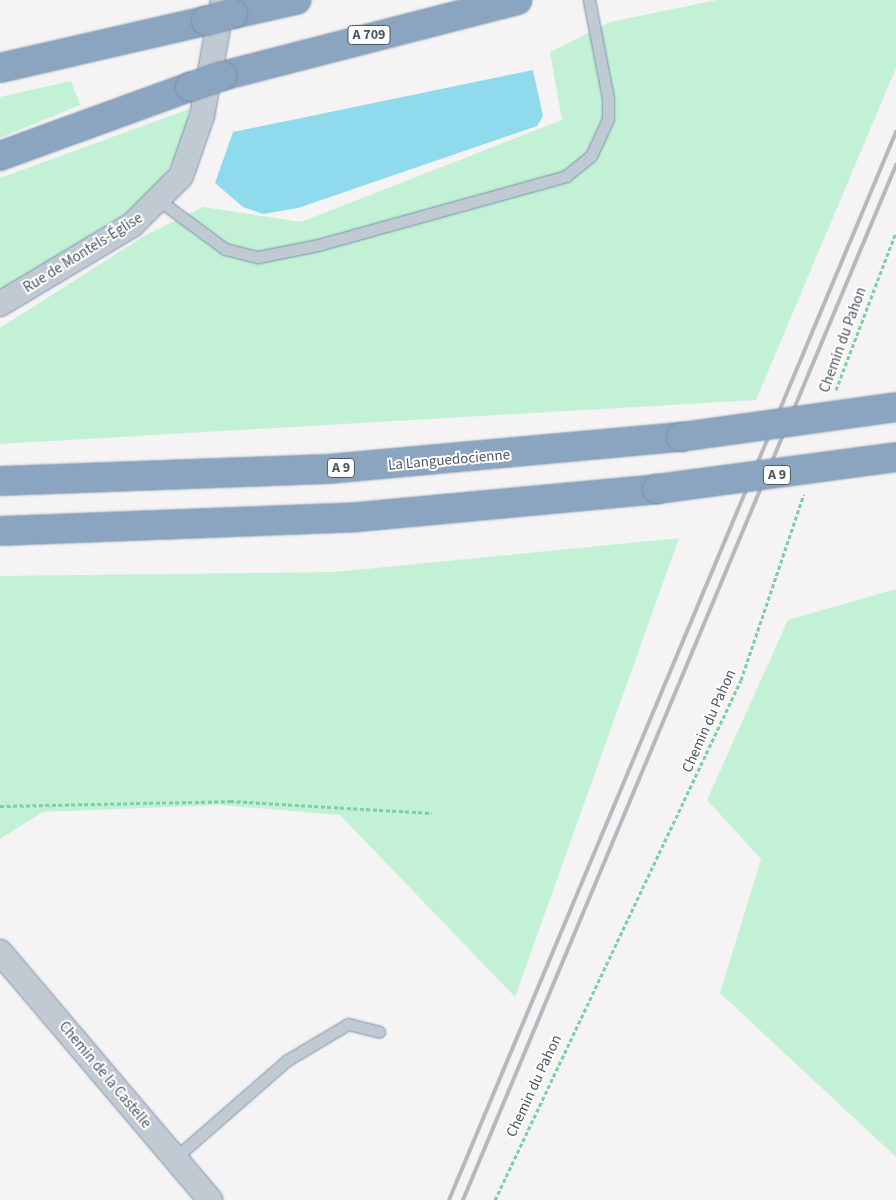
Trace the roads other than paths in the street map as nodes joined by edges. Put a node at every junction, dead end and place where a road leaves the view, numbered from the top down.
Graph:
1 (296, 0) edge
2 (517, 0) edge
3 (588, 0) edge
4 (228, 7) edge
5 (0, 68) edge
6 (0, 156) edge
7 (160, 201) junction
8 (0, 304) edge
9 (896, 407) edge
10 (896, 457) edge
11 (0, 481) edge
12 (0, 530) edge
13 (0, 952) edge
14 (380, 1032) dead end
15 (175, 1158) junction
16 (210, 1200) edge

1 - 4 highway
2 - 6 highway, A 709, bridge
3 - 7 lane
4 - 5 highway, bridge
4 - 7 street, Rue de Montels-Église
7 - 8 street, Rue de Montels-Église
9 - 11 highway, La Languedocienne / A 9, bridge
10 - 12 highway, A 9, bridge
13 - 15 street, Chemin de la Castelle
14 - 15 lane
15 - 16 street, Chemin de la Castelle

